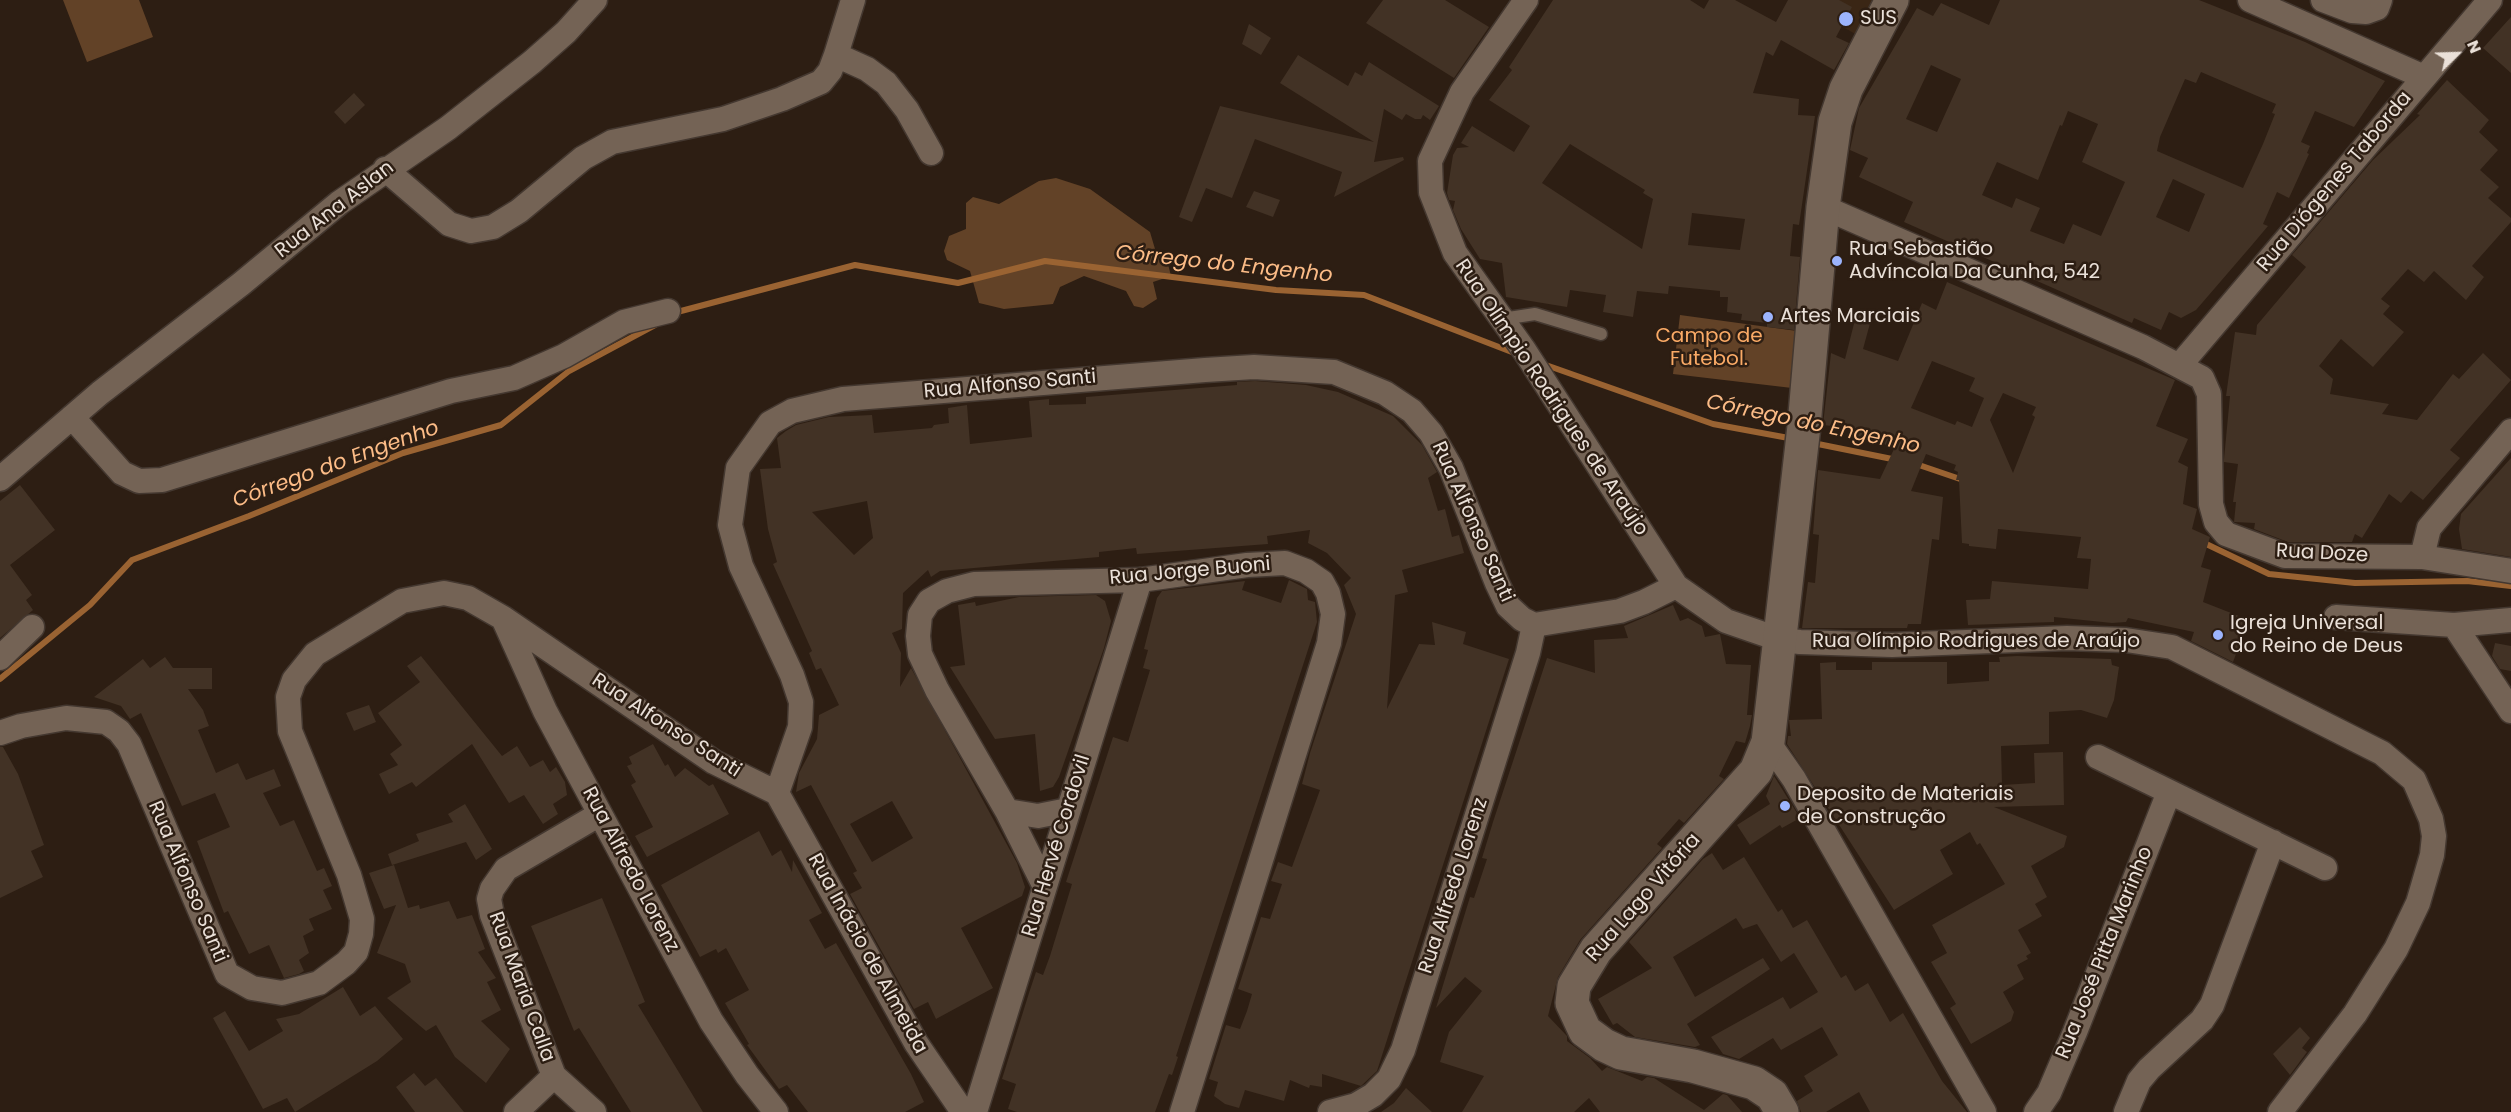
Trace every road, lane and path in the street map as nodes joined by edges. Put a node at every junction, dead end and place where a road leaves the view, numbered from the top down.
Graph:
1 (595, 0) edge
2 (853, 0) edge
3 (1526, 0) edge
4 (1892, 0) edge
5 (2250, 0) edge
6 (2323, 0) edge
7 (2380, 0) edge
8 (2490, 0) edge
9 (836, 56) junction
10 (2424, 77) junction
11 (931, 153) dead end
12 (385, 169) junction
13 (1823, 207) junction
14 (668, 311) dead end
15 (1502, 319) junction
16 (1601, 334) dead end
17 (2180, 365) junction
18 (72, 417) junction
19 (2511, 431) edge
20 (0, 479) edge
21 (2422, 557) junction
22 (2511, 571) edge
23 (1140, 579) junction
24 (1676, 586) junction
25 (2336, 617) dead end
26 (503, 618) junction
27 (2511, 620) edge
28 (1534, 624) junction
29 (2454, 625) junction
30 (32, 627) dead end
31 (1781, 640) junction
32 (0, 658) edge
33 (2511, 711) edge
34 (0, 733) edge
35 (1768, 742) junction
36 (2098, 757) dead end
37 (2169, 792) junction
38 (777, 793) junction
39 (1068, 810) junction
40 (1007, 811) junction
41 (600, 814) junction
42 (2273, 842) junction
43 (2325, 868) dead end
44 (1044, 885) junction
45 (554, 1076) junction
46 (516, 1112) edge
47 (594, 1112) edge
48 (776, 1112) edge
49 (963, 1112) edge
50 (975, 1112) edge
51 (1182, 1112) edge
52 (1330, 1112) edge
53 (1782, 1112) edge
54 (1984, 1112) edge
55 (2036, 1112) edge
56 (2126, 1112) edge
57 (2280, 1112) edge

1 - 12 street, Rua Ana Aslan
2 - 9 street
3 - 15 street, Rua Olímpio Rodrigues de Araújo
4 - 13 street, Rua Lago Vitória
5 - 10 street
6 - 7 street
8 - 10 street, Rua Diógenes Taborda
9 - 11 street
9 - 12 street
10 - 17 street, Rua Diógenes Taborda
12 - 18 street, Rua Ana Aslan
13 - 17 street
13 - 31 street, Rua Lago Vitória
14 - 18 street
15 - 16 lane
15 - 24 street, Rua Olímpio Rodrigues de Araújo
17 - 21 street, Rua Doze
18 - 20 street, Rua Ana Aslan
19 - 21 street
21 - 22 street, Rua Doze
23 - 39 street, Rua Hervé Cordovil
23 - 40 street, Rua Jorge Buoni
23 - 51 street, Rua Jorge Buoni
24 - 28 street
24 - 31 street, Rua Olímpio Rodrigues de Araújo
25 - 29 street
26 - 34 street, Rua Alfonso Santi
26 - 38 street, Rua Alfonso Santi
26 - 41 street, Rua Alfredo Lorenz
27 - 29 street
28 - 38 street, Rua Alfonso Santi
28 - 52 street, Rua Alfredo Lorenz
29 - 33 street
30 - 32 street
31 - 35 street, Rua Lago Vitória
31 - 57 street, Rua Olímpio Rodrigues de Araújo
35 - 53 street, Rua Lago Vitória
35 - 54 street
36 - 37 street
37 - 42 street
37 - 55 street, Rua José Pitta Marinho
38 - 49 street, Rua Inácio de Almeida
39 - 40 street
39 - 44 street, Rua Hervé Cordovil
40 - 44 street, Rua Jorge Buoni
41 - 45 street, Rua Maria Calla
41 - 48 street, Rua Alfredo Lorenz
42 - 43 street
42 - 56 street
44 - 50 street, Rua Hervé Cordovil
45 - 46 street
45 - 47 street

